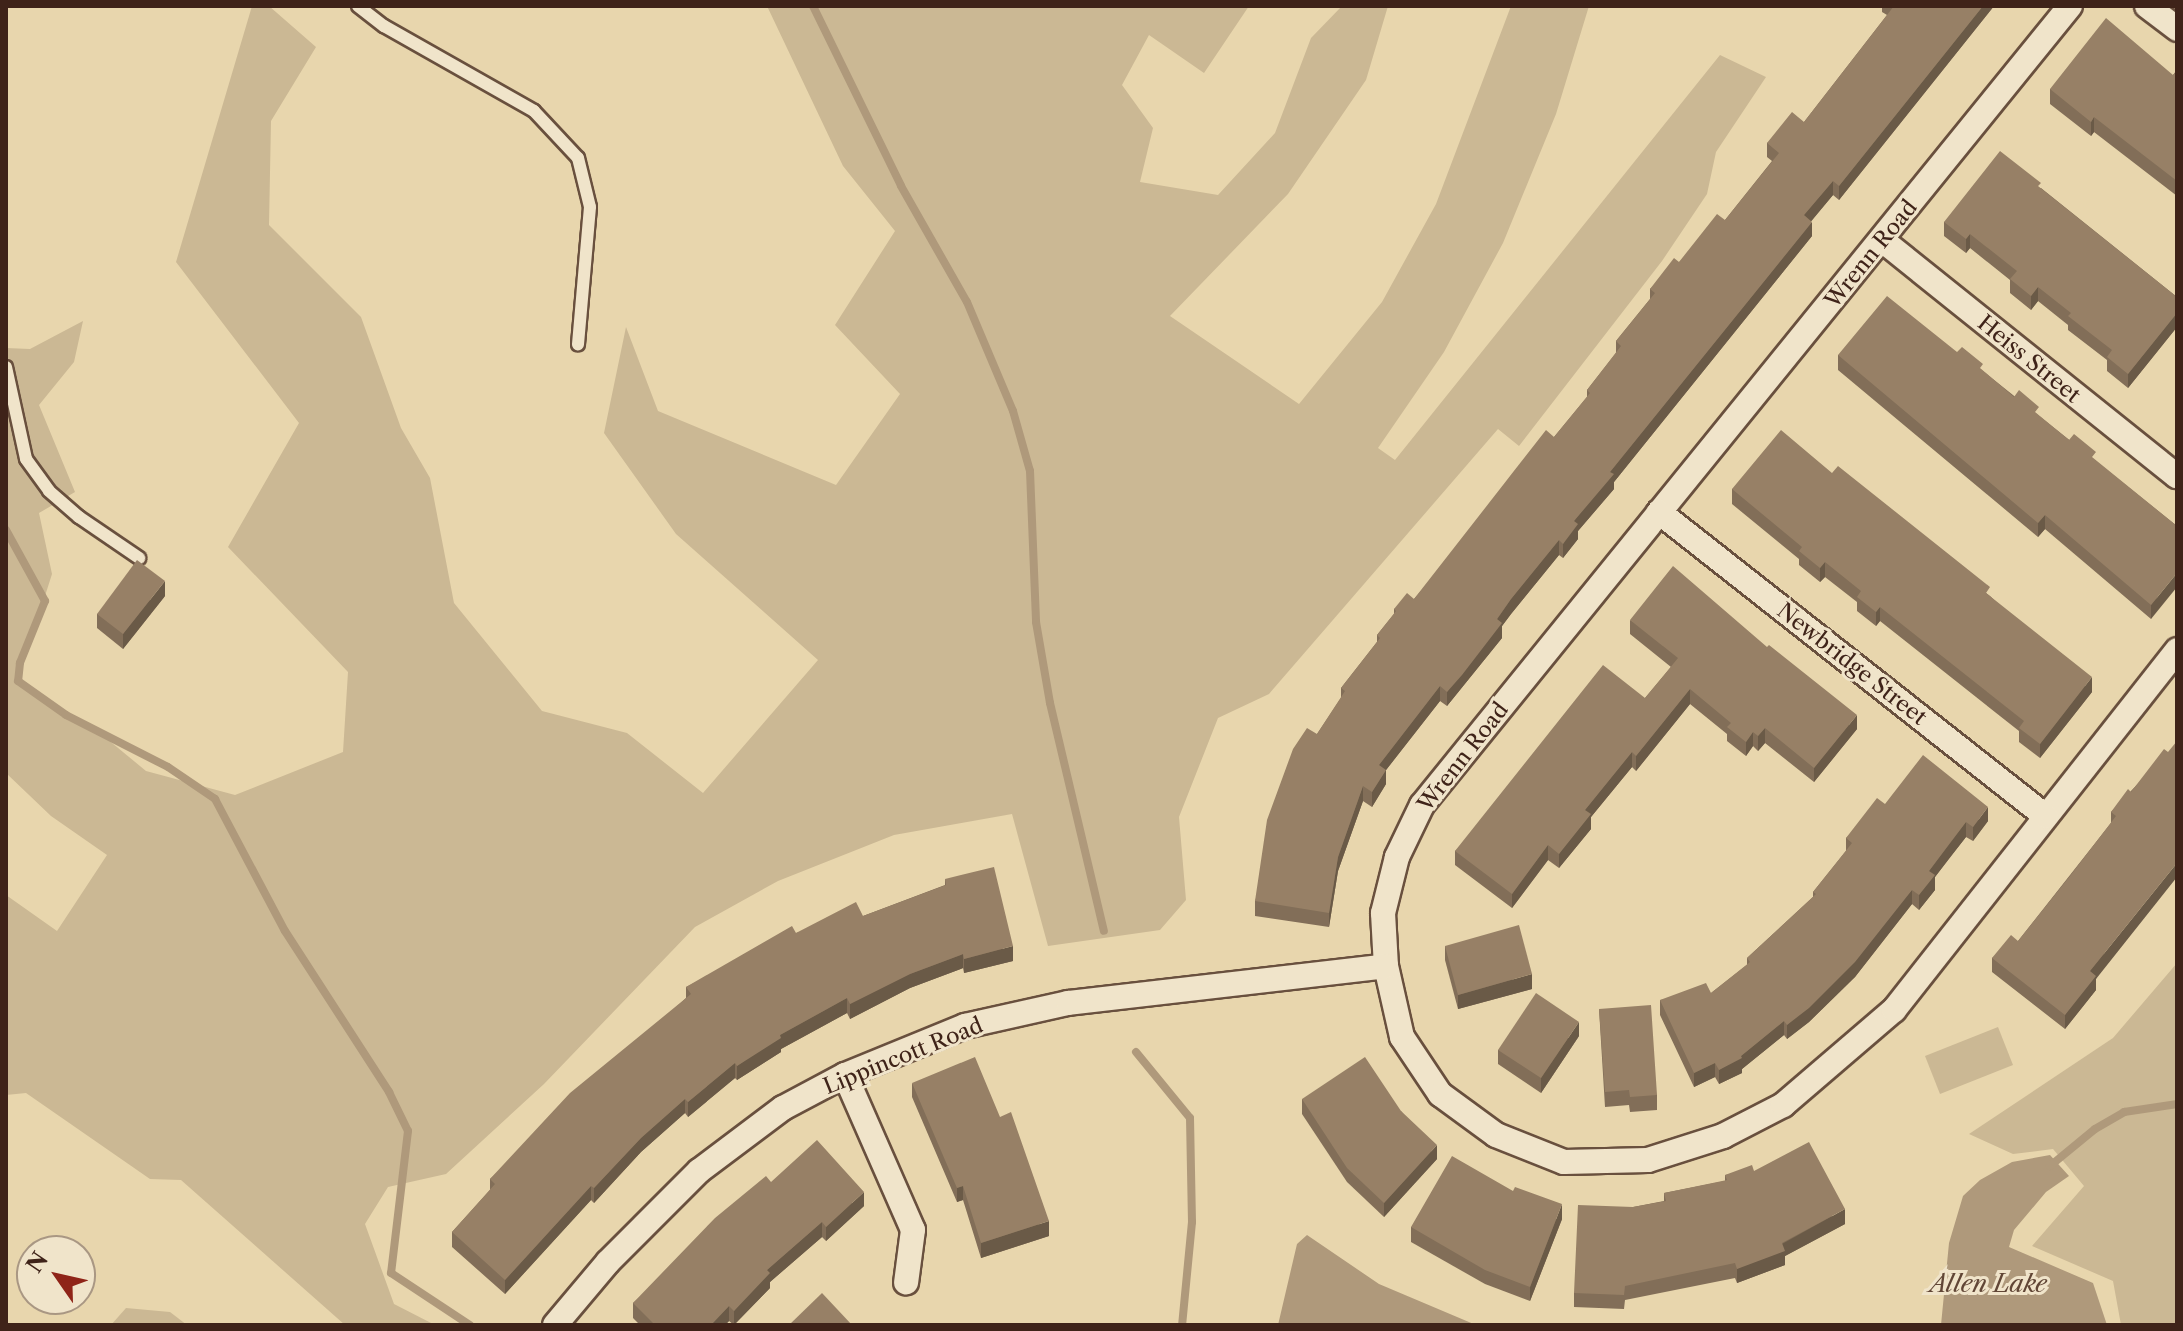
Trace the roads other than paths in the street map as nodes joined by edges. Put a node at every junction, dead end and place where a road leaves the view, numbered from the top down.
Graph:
1 (358, 6) edge
2 (2070, 6) edge
3 (2147, 6) edge
4 (2177, 29) edge
5 (1882, 240) junction
6 (578, 344) dead end
7 (6, 367) edge
8 (2177, 476) edge
9 (1659, 512) junction
10 (139, 558) edge
11 (2177, 650) edge
12 (2046, 816) junction
13 (1386, 966) junction
14 (845, 1075) junction
15 (906, 1283) dead end
16 (555, 1325) edge

1 - 6 lane
2 - 5 street, Wrenn Road
3 - 4 street
5 - 8 street, Heiss Street
5 - 9 street, Wrenn Road
7 - 10 lane
9 - 12 street, Newbridge Street
9 - 13 street, Wrenn Road
11 - 12 street, Wrenn Road
12 - 13 street, Wrenn Road
13 - 14 street, Lippincott Road
14 - 15 street
14 - 16 street, Lippincott Road

